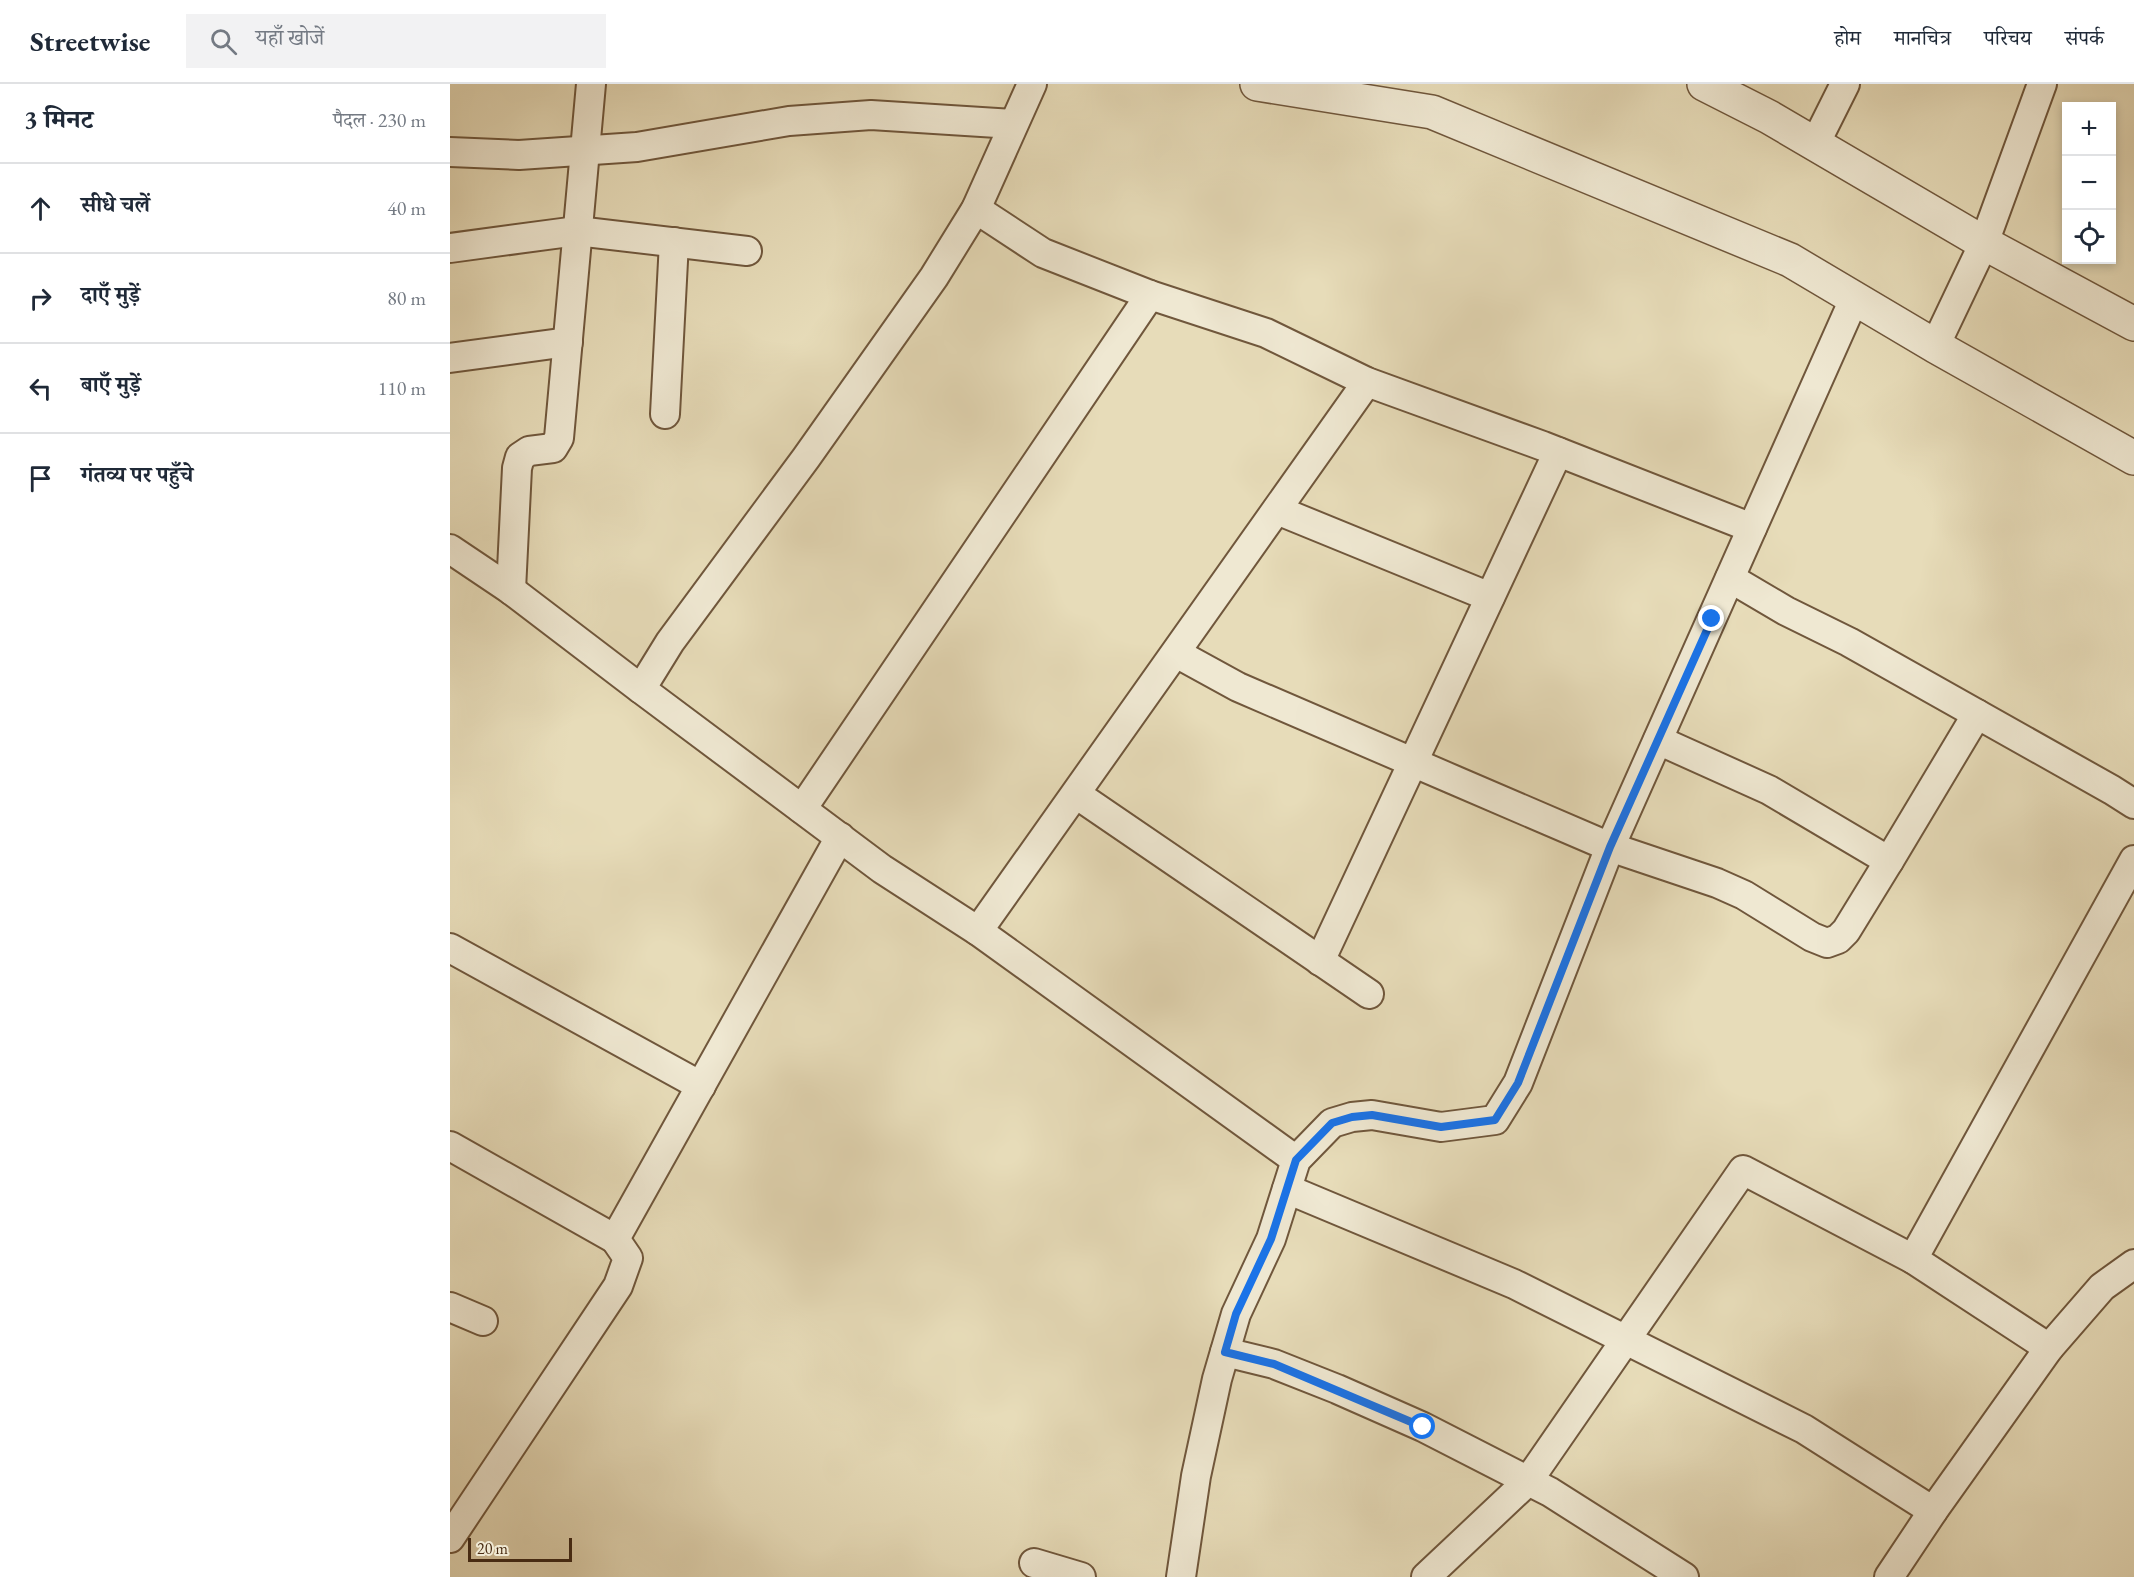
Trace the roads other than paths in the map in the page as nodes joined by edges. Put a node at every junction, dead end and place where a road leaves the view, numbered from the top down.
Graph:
1 (591, 84) edge
2 (1032, 84) edge
3 (1257, 84) edge
4 (1704, 84) edge
5 (1845, 84) edge
6 (2042, 84) edge
7 (1012, 124) junction
8 (1815, 144) junction
9 (585, 150) junction
10 (450, 152) edge
11 (976, 209) junction
12 (577, 231) junction
13 (674, 242) junction
14 (1984, 243) junction
15 (450, 248) edge
16 (747, 251) dead end
17 (1150, 295) junction
18 (1855, 297) junction
19 (2134, 324) edge
20 (568, 342) junction
21 (1935, 346) junction
22 (450, 358) edge
23 (1367, 382) junction
24 (665, 414) dead end
25 (1558, 452) junction
26 (2134, 458) edge
27 (1276, 510) junction
28 (1752, 528) junction
29 (450, 549) edge
30 (1730, 578) junction
31 (511, 590) junction
32 (1490, 597) junction
33 (1176, 653) junction
34 (641, 689) junction
35 (1977, 714) junction
36 (1659, 740) junction
37 (1413, 762) junction
38 (1076, 794) junction
39 (2134, 804) edge
40 (802, 809) junction
41 (840, 837) junction
42 (1610, 847) junction
43 (2134, 860) edge
44 (1890, 861) junction
45 (978, 931) junction
46 (450, 948) edge
47 (1320, 961) junction
48 (1369, 994) dead end
49 (701, 1086) junction
50 (450, 1146) edge
51 (1296, 1160) junction
52 (1287, 1189) junction
53 (615, 1239) junction
54 (1913, 1259) junction
55 (2134, 1263) edge
56 (450, 1307) edge
57 (483, 1321) dead end
58 (1627, 1341) junction
59 (2049, 1348) junction
60 (1225, 1352) junction
61 (1528, 1481) junction
62 (1933, 1511) junction
63 (450, 1538) edge
64 (1034, 1563) dead end
65 (1081, 1577) edge
66 (1181, 1577) edge
67 (1426, 1577) edge
68 (1684, 1577) edge
69 (1890, 1577) edge

1 - 9 street
2 - 7 street
3 - 18 street
4 - 8 street
5 - 8 street
6 - 14 street
7 - 9 street
7 - 11 street
8 - 14 street
9 - 10 street
9 - 12 street
11 - 17 street
11 - 34 street
12 - 13 street
12 - 15 street
12 - 20 street
13 - 16 street
13 - 24 street
14 - 19 street
14 - 21 street
17 - 23 street
17 - 40 street
18 - 21 street
18 - 28 street
20 - 22 street
20 - 31 street
21 - 26 street
23 - 25 street
23 - 27 street
25 - 28 street
25 - 32 street
27 - 32 street
27 - 33 street
28 - 30 street
29 - 31 street
30 - 35 street
30 - 36 street
31 - 34 street
32 - 37 street
33 - 37 street
33 - 38 street
34 - 40 street
35 - 39 street
35 - 44 street
36 - 42 street
36 - 44 street
37 - 42 street
37 - 47 street
38 - 45 street
38 - 47 street
40 - 41 street
41 - 45 street
41 - 49 street
42 - 44 street
42 - 51 street
43 - 54 street
45 - 51 street
46 - 49 street
47 - 48 street
49 - 53 street
50 - 53 street
51 - 52 street
52 - 58 street
52 - 60 street
53 - 63 street
54 - 58 street
54 - 59 street
55 - 59 street
56 - 57 street
58 - 61 street
58 - 62 street
59 - 62 street
60 - 61 street
60 - 66 street
61 - 67 street
61 - 68 street
62 - 69 street
64 - 65 street

